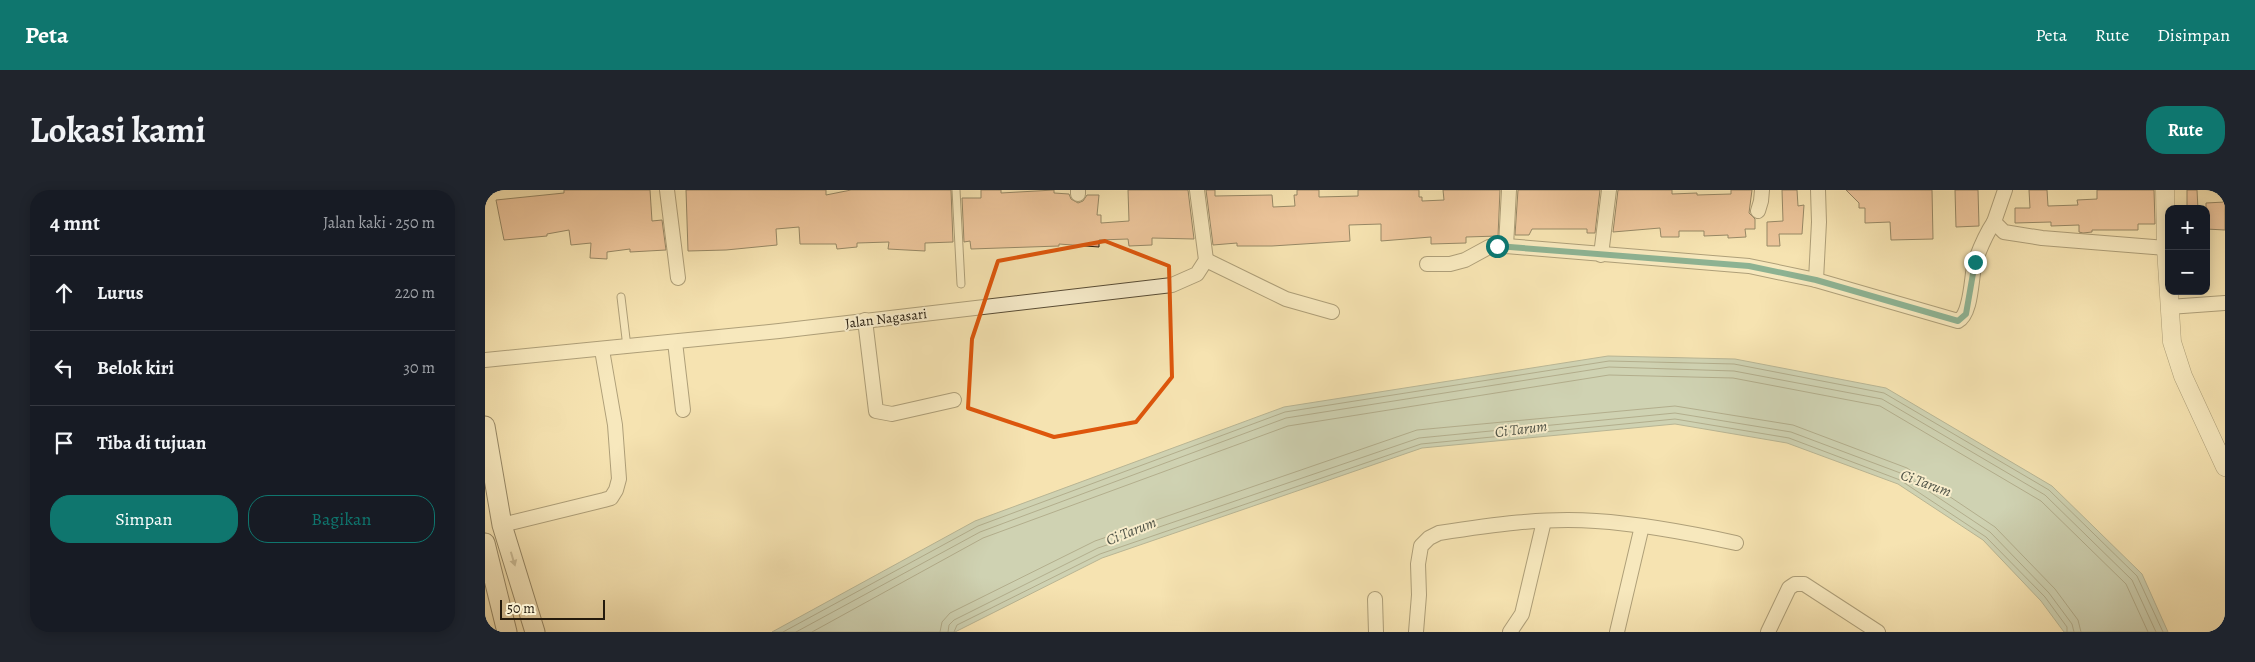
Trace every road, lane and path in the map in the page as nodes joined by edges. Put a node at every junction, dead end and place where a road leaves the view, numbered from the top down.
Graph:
1 (667, 190) edge
2 (956, 190) edge
3 (1197, 190) edge
4 (1509, 190) edge
5 (1609, 190) edge
6 (1762, 190) edge
7 (1818, 190) edge
8 (2005, 190) edge
9 (2165, 190) edge
10 (2165, 205) edge
11 (1758, 211) dead end
12 (1994, 222) junction
13 (1506, 246) junction
14 (2165, 248) edge
15 (2166, 250) edge
16 (1601, 255) junction
17 (1206, 260) junction
18 (1427, 264) dead end
19 (678, 278) dead end
20 (1816, 280) junction
21 (961, 284) dead end
22 (621, 297) dead end
23 (2225, 302) edge
24 (2169, 307) junction
25 (1332, 312) dead end
26 (865, 320) junction
27 (675, 342) junction
28 (627, 347) junction
29 (602, 350) junction
30 (485, 360) edge
31 (954, 400) dead end
32 (683, 410) dead end
33 (485, 426) edge
34 (2221, 448) edge
35 (2225, 467) edge
36 (1544, 521) junction
37 (502, 525) junction
38 (1643, 526) junction
39 (485, 543) edge
40 (1736, 543) dead end
41 (488, 570) edge
42 (1375, 599) dead end
43 (507, 632) edge
44 (535, 632) edge
45 (1376, 632) edge
46 (1415, 632) edge
47 (1510, 632) edge
48 (1617, 632) edge
49 (1768, 632) edge
50 (1878, 632) edge

1 - 19 street
2 - 21 lane
3 - 17 street
4 - 13 street
5 - 16 street
6 - 11 street
7 - 20 street
8 - 12 street
9 - 10 street
12 - 14 street
12 - 20 street
13 - 16 street
13 - 18 street
15 - 24 street
16 - 20 street
17 - 25 street
17 - 26 street, Jalan Nagasari
22 - 28 lane
23 - 24 street
24 - 34 street
26 - 27 street, Jalan Nagasari
26 - 31 street
27 - 28 street, Jalan Nagasari
27 - 32 street
28 - 29 street, Jalan Nagasari
29 - 30 street, Jalan Nagasari
29 - 37 street
33 - 37 main road
34 - 35 street
36 - 38 street
36 - 46 street
36 - 47 street
37 -> 44 main road
38 - 40 street
38 - 48 street
39 - 41 main road
41 - 43 main road
42 - 45 street
49 - 50 street

